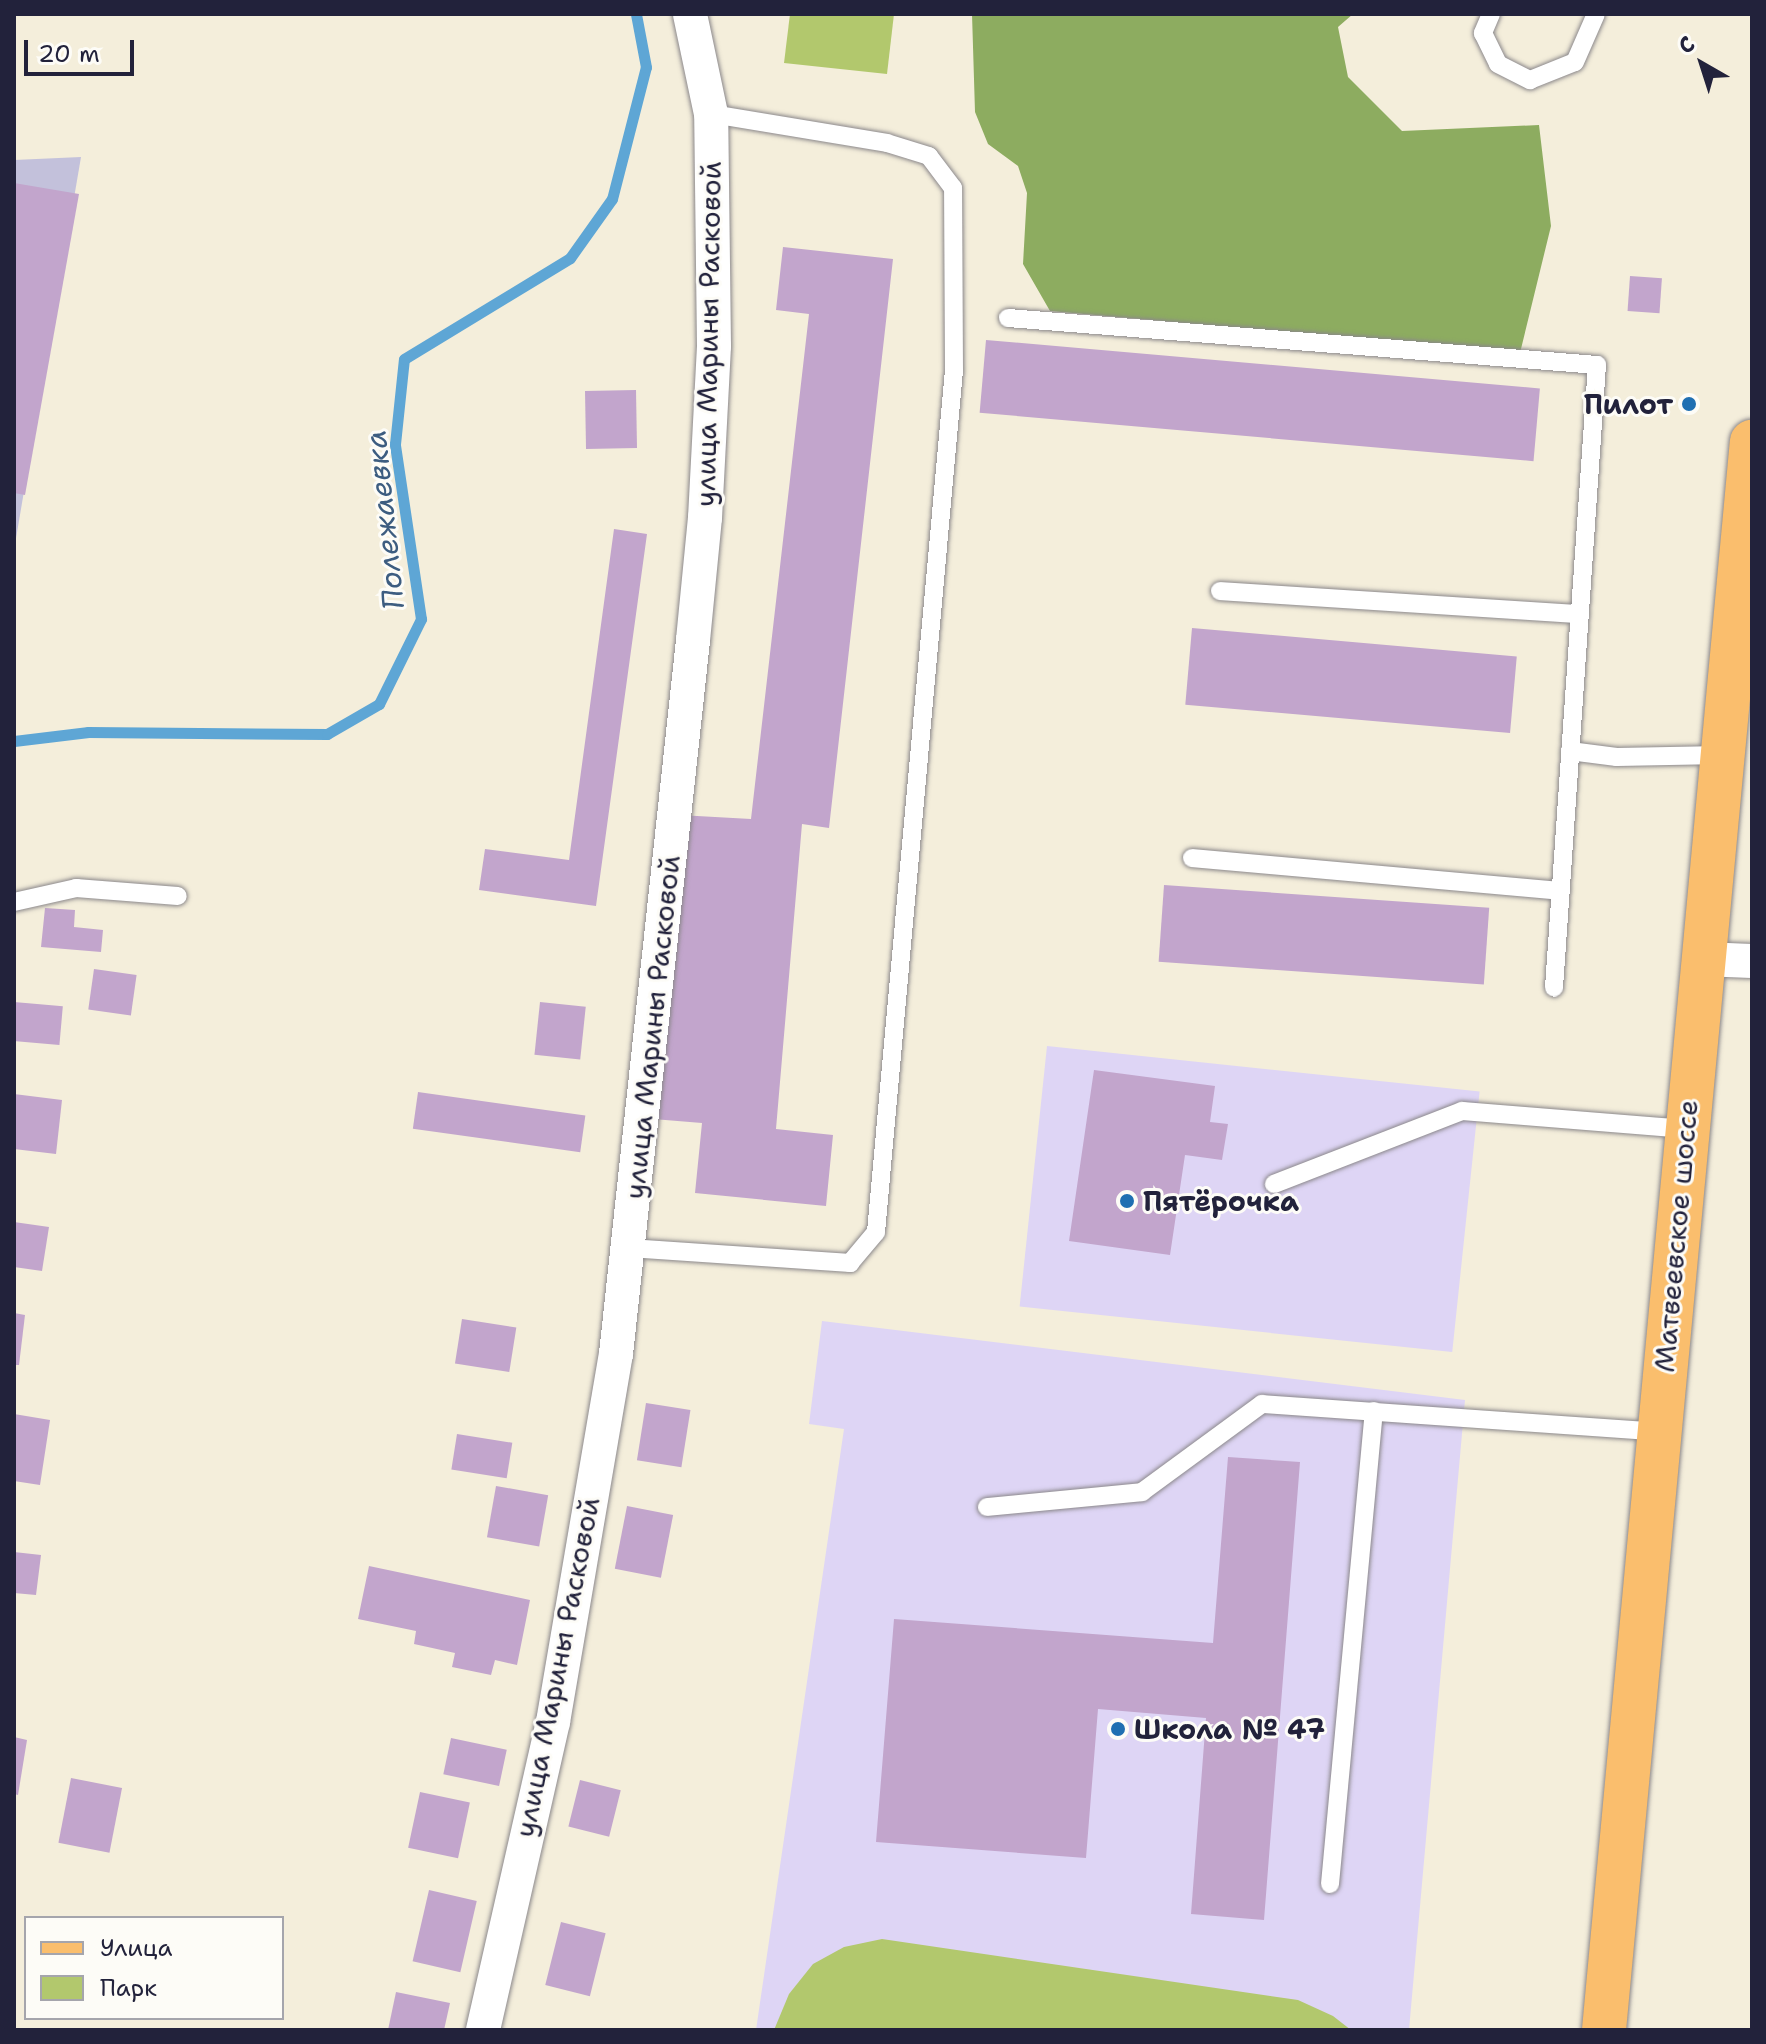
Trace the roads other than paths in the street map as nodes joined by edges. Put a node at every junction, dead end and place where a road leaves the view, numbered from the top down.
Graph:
1 (690, 14) edge
2 (1491, 14) edge
3 (1596, 14) edge
4 (711, 114) junction
5 (1008, 318) dead end
6 (1752, 442) edge
7 (1220, 591) dead end
8 (1579, 614) junction
9 (1570, 751) junction
10 (1722, 755) junction
11 (1192, 858) dead end
12 (1560, 891) junction
13 (178, 896) dead end
14 (14, 902) edge
15 (1702, 959) junction
16 (1752, 961) edge
17 (1554, 988) dead end
18 (1686, 1129) junction
19 (1274, 1184) dead end
20 (629, 1248) junction
21 (1374, 1411) junction
22 (1659, 1432) junction
23 (987, 1507) dead end
24 (1330, 1884) dead end
25 (483, 2030) edge
26 (1604, 2030) edge

1 - 4 street, улица Марины Расковой
2 - 3 lane
4 - 20 street, улица Марины Расковой
4 - 20 lane
5 - 8 lane
6 - 10 main road, Матвеевское шоссе
7 - 8 lane
8 - 9 lane
9 - 10 lane
9 - 12 lane
10 - 15 main road, Матвеевское шоссе
11 - 12 lane
12 - 17 lane
13 - 14 lane
15 - 16 street
15 - 18 main road, Матвеевское шоссе
18 - 19 lane
18 - 22 main road, Матвеевское шоссе
20 - 25 street, улица Марины Расковой
21 - 22 lane
21 - 23 lane
21 - 24 lane
22 - 26 main road, Матвеевское шоссе

